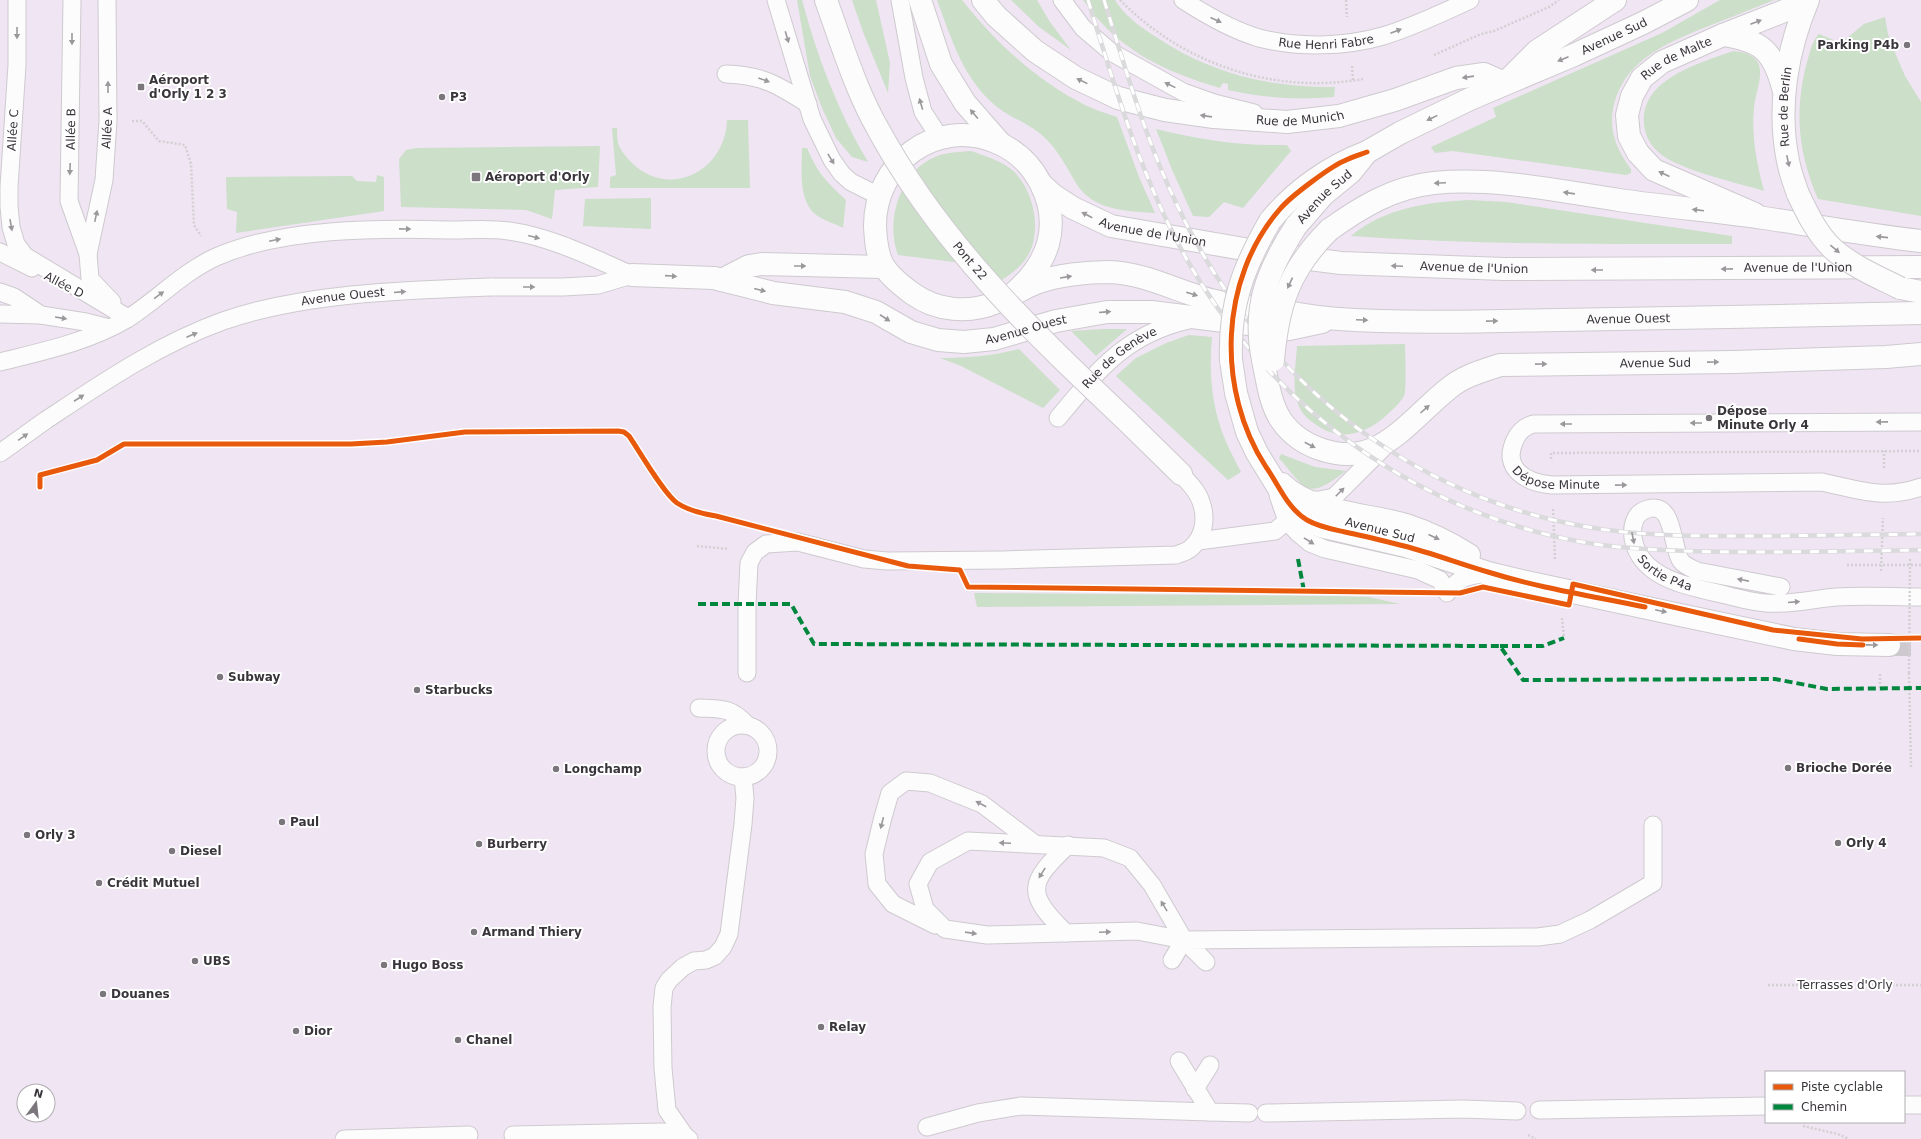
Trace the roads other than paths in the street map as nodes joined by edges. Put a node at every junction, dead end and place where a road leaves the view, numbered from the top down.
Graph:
1 (17, 0) edge
2 (72, 0) edge
3 (107, 0) edge
4 (776, 0) edge
5 (826, 0) edge
6 (900, 0) edge
7 (920, 0) edge
8 (983, 0) edge
9 (1062, 0) edge
10 (1183, 0) edge
11 (1470, 0) edge
12 (1615, 0) edge
13 (1687, 0) edge
14 (1809, 1) edge
15 (1723, 35) junction
16 (726, 74) dead end
17 (1505, 83) junction
18 (1784, 91) junction
19 (808, 104) junction
20 (1287, 122) junction
21 (940, 138) junction
22 (1000, 143) junction
23 (1367, 152) junction
24 (1042, 185) junction
25 (879, 196) junction
26 (1763, 218) junction
27 (1921, 241) edge
28 (0, 252) edge
29 (88, 254) junction
30 (883, 267) junction
31 (1921, 267) edge
32 (632, 275) junction
33 (722, 280) junction
34 (1911, 290) edge
35 (0, 292) edge
36 (1015, 292) junction
37 (0, 314) edge
38 (1921, 314) edge
39 (41, 315) junction
40 (128, 318) junction
41 (1195, 318) junction
42 (1337, 319) junction
43 (109, 328) junction
44 (1921, 354) edge
45 (1886, 357) junction
46 (1268, 360) junction
47 (1921, 360) edge
48 (0, 362) edge
49 (1058, 418) dead end
50 (1921, 422) edge
51 (1395, 436) junction
52 (0, 452) edge
53 (1181, 474) joint
54 (1921, 487) edge
55 (1297, 512) junction
56 (1198, 541) junction
57 (1488, 572) junction
58 (1526, 582) junction
59 (1781, 587) dead end
60 (1921, 597) edge
61 (1895, 641) tunnel mouth
62 (747, 673) dead end
63 (698, 708) dead end
64 (747, 725) junction
65 (743, 777) junction
66 (1653, 825) dead end
67 (1035, 844) junction
68 (1068, 845) junction
69 (945, 929) junction
70 (1066, 933) junction
71 (1184, 940) junction
72 (1172, 960) dead end
73 (1206, 962) dead end
74 (1179, 1061) dead end
75 (1210, 1064) dead end
76 (1195, 1089) junction
77 (1905, 1105) edge
78 (1921, 1105) edge
79 (1765, 1106) edge
80 (1539, 1110) dead end
81 (1517, 1111) dead end
82 (1210, 1112) junction
83 (1249, 1113) dead end
84 (1266, 1113) dead end
85 (927, 1127) dead end
86 (469, 1135) dead end
87 (513, 1135) dead end
88 (687, 1137) edge
89 (344, 1139) edge

1 -> 40 lane, Allée C
2 -> 29 lane, Allée B
29 -> 3 lane, Allée A
4 -> 19 lane
5 - 53 street, Pont 22, bridge
21 -> 6 lane
22 -> 7 street
20 -> 8 street, Rue de Munich
20 -> 9 lane
10 -> 11 lane, Rue Henri Fabre
12 - 17 street
13 -> 17 street, Avenue Sud
15 -> 14 street, Rue de Malte
14 - 18 street, Rue de Berlin
15 - 18 street
26 -> 15 street, Rue de Malte
16 -> 19 lane
17 -> 20 street, Rue de Munich
17 -> 23 street, Avenue Sud
18 -> 34 street, Rue de Berlin, bridge
19 -> 25 lane
21 - 22 street
21 - 25 street
22 - 24 street
23 - 46 street, Avenue Sud, bridge
23 - 55 street, Avenue Sud, bridge
31 -> 24 street, Avenue de l'Union
24 - 36 street
25 - 30 street
27 -> 26 street
26 -> 46 street, bridge
28 - 40 lane, Allée D
29 - 40 lane
33 -> 30 street
30 - 36 street
32 -> 33 street, Avenue Ouest
40 -> 32 lane
52 -> 32 lane, Avenue Ouest, bridge
33 -> 41 street, Avenue Ouest
35 - 39 lane
36 -> 42 street, Avenue Ouest
37 - 39 lane
42 -> 38 street, Avenue Ouest
39 -> 43 lane
40 - 43 lane
41 - 42 street, Avenue Ouest
41 - 49 lane, Rue de Genève
43 - 48 lane
44 - 45 street, Avenue Sud
45 - 47 lane
51 -> 45 street, Avenue Sud
46 -> 51 street, Avenue Sud
50 -> 54 lane, Dépose Minute
55 -> 51 lane
53 - 56 lane
55 - 56 lane
55 - 57 street, Avenue Sud
55 -> 57 lane
55 -> 58 street
56 - 62 lane
57 - 58 street, Avenue Sud
58 -> 61 street, Avenue Sud
59 -> 60 lane, Sortie P4a
63 - 64 lane
64 - 65 lane
64 - 65 lane
65 - 88 lane
66 - 71 lane
67 - 68 lane
67 -> 69 lane
67 -> 69 lane
68 -> 70 lane
71 -> 68 lane
69 -> 70 lane
70 -> 71 lane
71 - 72 lane
71 - 73 lane
74 - 76 lane
75 - 76 lane
76 - 82 lane
77 - 78 lane
79 - 80 lane
81 - 84 lane
82 - 83 lane
82 - 85 lane
86 - 89 lane
87 - 88 lane

